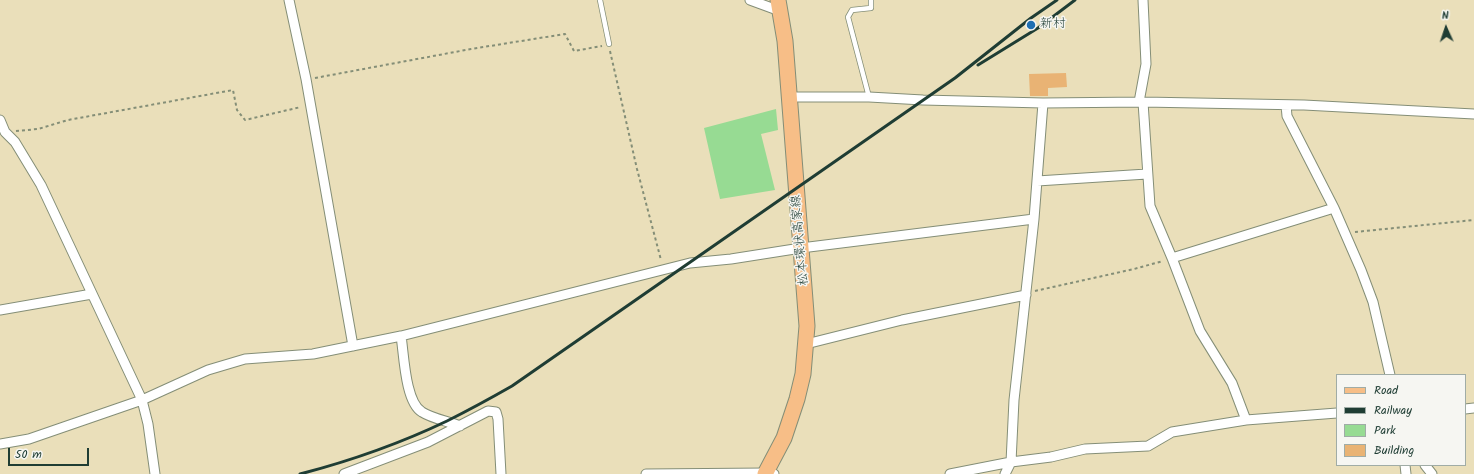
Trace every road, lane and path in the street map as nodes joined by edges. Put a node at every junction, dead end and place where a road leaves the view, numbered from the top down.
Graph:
1 (289, 0) edge
2 (600, 0) edge
3 (750, 0) edge
4 (871, 0) edge
5 (1143, 0) edge
6 (779, 6) edge
7 (608, 44) junction
8 (306, 79) junction
9 (788, 96) junction
10 (869, 97) junction
11 (1141, 102) junction
12 (1043, 103) junction
13 (310, 105) junction
14 (1286, 105) junction
15 (1474, 114) edge
16 (0, 120) edge
17 (5, 132) junction
18 (1147, 174) junction
19 (1036, 181) junction
20 (1334, 208) junction
21 (1034, 219) junction
22 (1474, 220) edge
23 (1344, 233) junction
24 (801, 248) junction
25 (1172, 258) junction
26 (663, 269) junction
27 (92, 294) junction
28 (1026, 294) junction
29 (0, 310) edge
30 (401, 336) junction
31 (806, 344) junction
32 (353, 346) junction
33 (1390, 374) edge
34 (142, 400) junction
35 (1336, 413) edge
36 (1246, 420) junction
37 (460, 426) junction
38 (0, 444) edge
39 (1011, 462) junction
40 (1426, 466) edge
41 (155, 474) edge
42 (344, 474) edge
43 (501, 474) edge
44 (646, 474) edge
45 (768, 474) edge
46 (950, 474) edge
47 (1005, 474) edge
48 (1432, 474) edge

1 - 8 street
2 - 7 lane
3 - 6 street
4 - 10 lane
5 - 11 street
6 - 9 main road, 松本環状高家線
7 - 8 path
7 - 26 path
8 - 13 street
9 - 10 street
9 - 24 main road, 松本環状高家線
10 - 12 street
11 - 12 street
11 - 14 street
11 - 18 street
12 - 19 street
13 - 17 path
13 - 32 street
14 - 15 street
14 - 20 street
16 - 17 street
17 - 27 street
18 - 19 street
18 - 25 street
19 - 21 street
20 - 23 street
20 - 25 street
21 - 24 street
21 - 28 street
22 - 23 path
23 - 33 street
24 - 26 street
24 - 31 main road, 松本環状高家線
25 - 28 path
25 - 36 street
26 - 30 street
27 - 29 street
27 - 34 street
28 - 31 street
28 - 39 street
30 - 32 street
30 - 37 street
31 - 45 main road, 松本環状高家線
32 - 34 street
34 - 38 street
34 - 41 street
35 - 36 street
36 - 39 street
37 - 42 street
37 - 43 street
39 - 46 street
39 - 47 street
40 - 48 street
44 - 45 street

